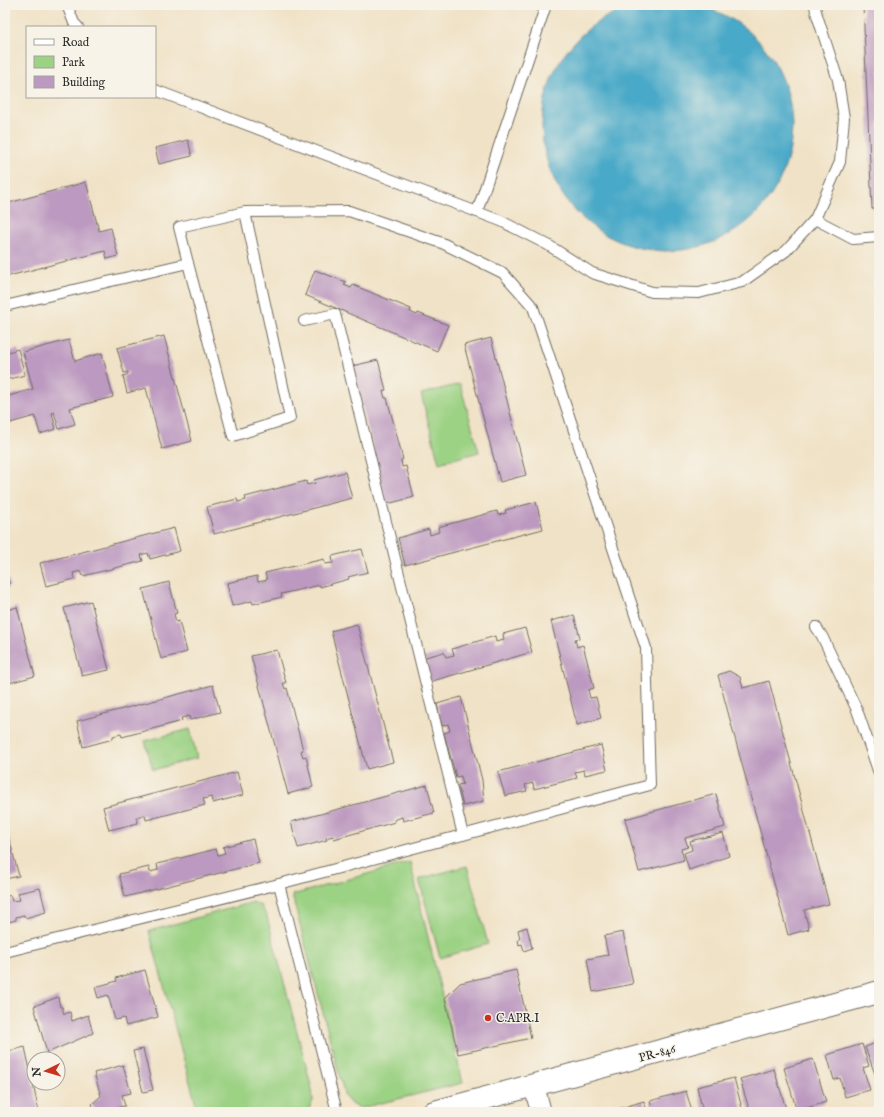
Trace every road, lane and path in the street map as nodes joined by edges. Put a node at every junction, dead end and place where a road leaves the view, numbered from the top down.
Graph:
1 (67, 5) edge
2 (546, 5) edge
3 (815, 5) edge
4 (77, 26) edge
5 (156, 90) edge
6 (245, 212) junction
7 (477, 212) junction
8 (815, 219) junction
9 (879, 237) edge
10 (188, 263) junction
11 (5, 306) edge
12 (304, 321) dead end
13 (816, 627) dead end
14 (879, 774) edge
15 (463, 835) junction
16 (279, 884) junction
17 (5, 952) edge
18 (879, 992) edge
19 (534, 1086) junction
20 (337, 1112) edge
21 (434, 1112) edge
22 (541, 1112) edge

1 - 4 lane
2 - 7 lane
3 - 8 lane
5 - 7 lane
6 - 10 lane
6 - 10 lane
6 - 15 lane
7 - 8 lane
8 - 9 lane
10 - 11 lane
12 - 15 lane
13 - 14 lane
15 - 16 lane
16 - 17 lane
16 - 20 lane
18 - 19 street, PR-846 / PR-846
19 - 21 street, PR-846 / PR-846
19 - 22 street

